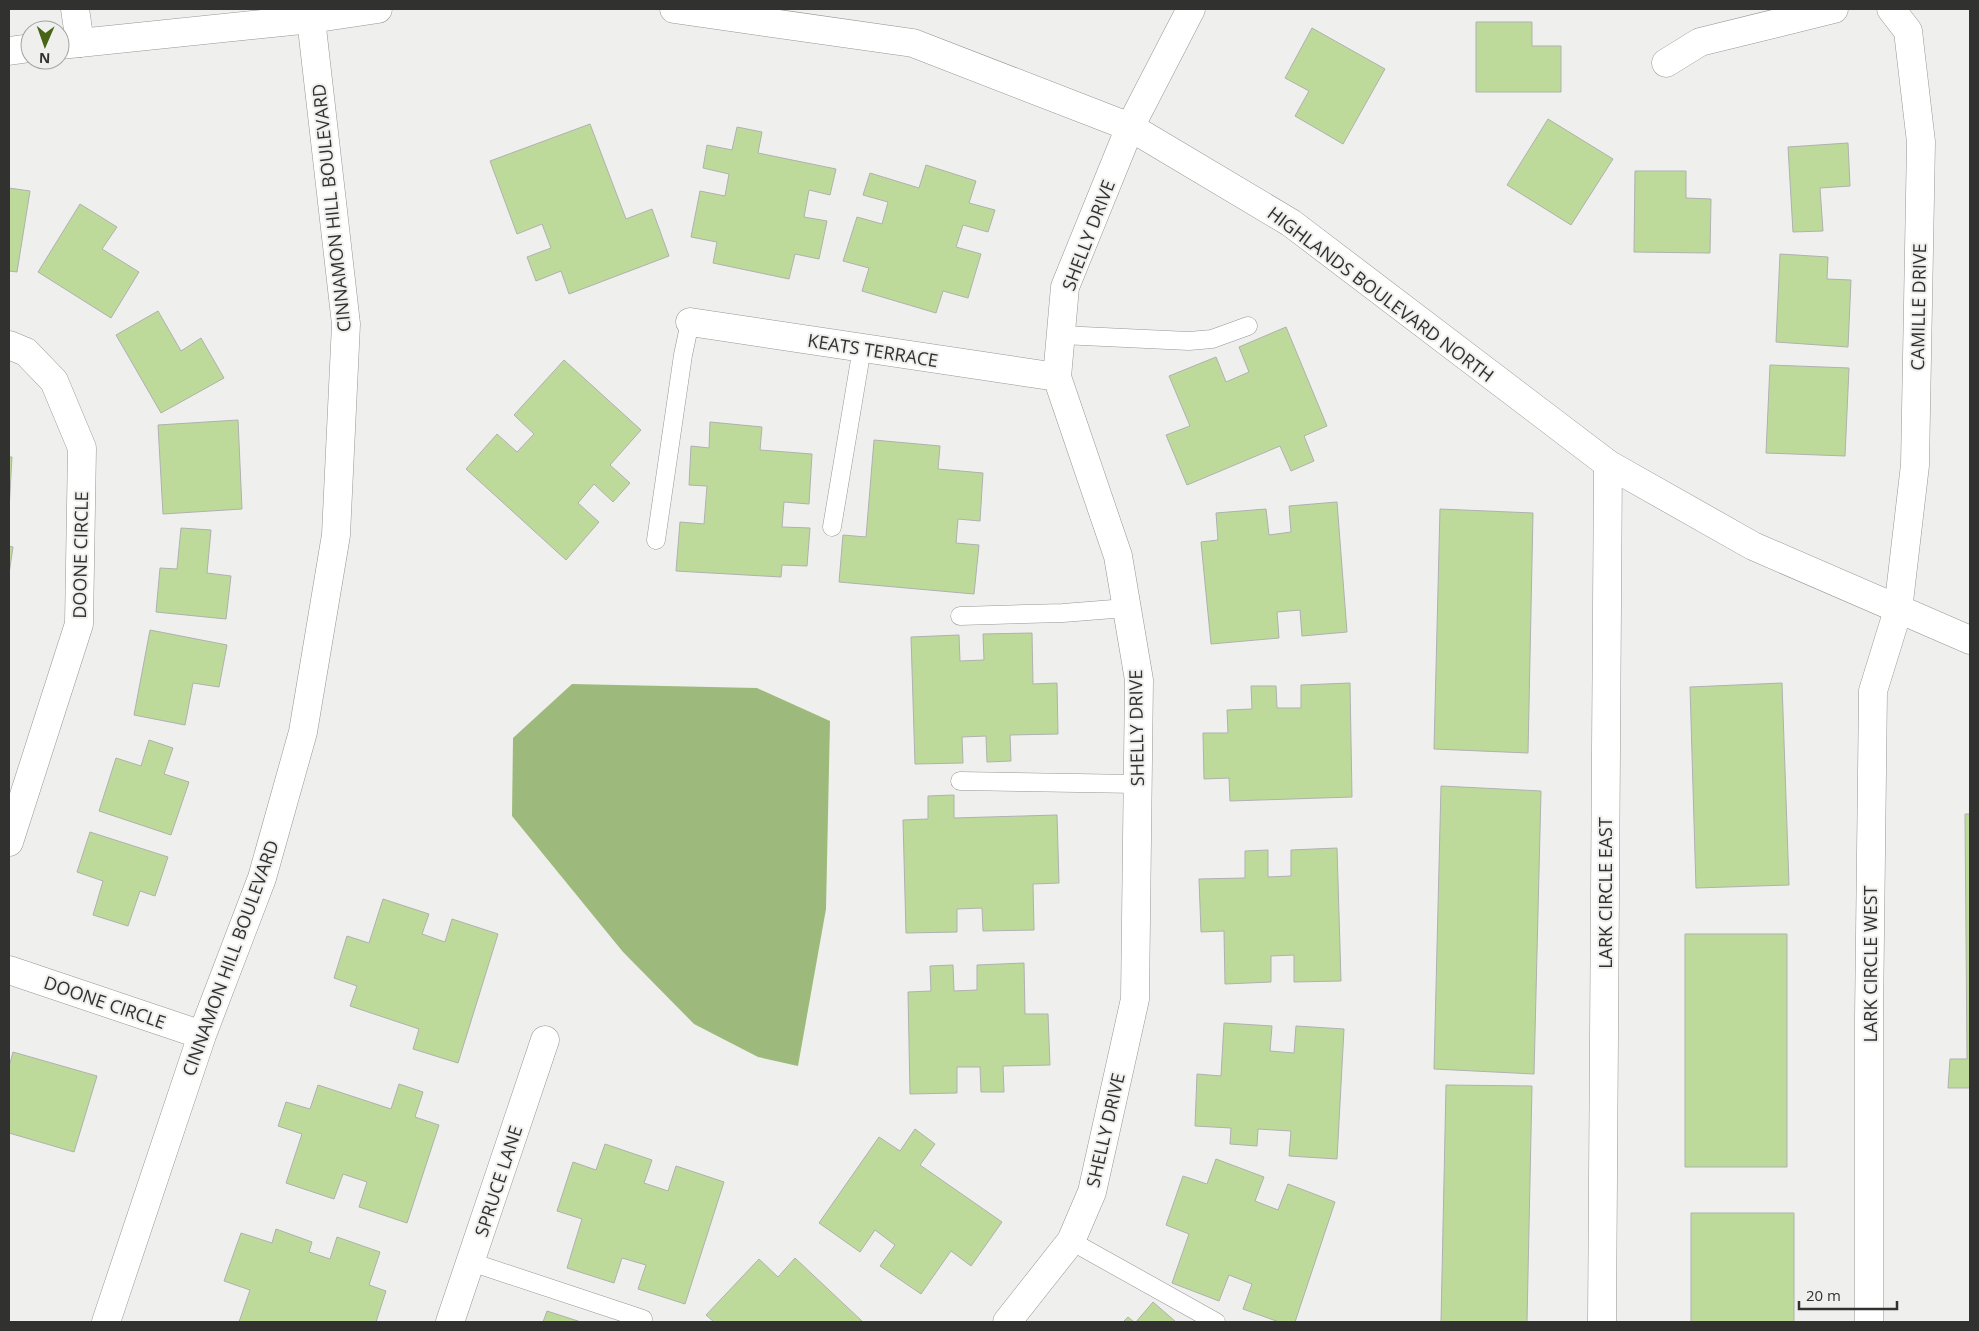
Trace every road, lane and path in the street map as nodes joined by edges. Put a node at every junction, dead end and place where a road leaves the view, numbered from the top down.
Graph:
1 (75, 9) edge
2 (378, 9) edge
3 (674, 9) edge
4 (1191, 9) edge
5 (1834, 9) edge
6 (1891, 9) edge
7 (311, 19) junction
8 (70, 44) edge
9 (1666, 63) dead end
10 (1130, 127) junction
11 (690, 322) joint
12 (1248, 326) dead end
13 (1061, 335) junction
14 (9, 345) edge
15 (862, 348) junction
16 (1057, 377) junction
17 (1608, 464) junction
18 (832, 527) dead end
19 (656, 540) dead end
20 (1126, 608) junction
21 (1898, 610) junction
22 (960, 616) dead end
23 (1970, 640) edge
24 (960, 781) dead end
25 (1138, 784) junction
26 (9, 842) edge
27 (9, 970) edge
28 (202, 1035) junction
29 (545, 1040) dead end
30 (1071, 1242) junction
31 (471, 1262) junction
32 (643, 1319) dead end
33 (106, 1322) edge
34 (450, 1322) edge
35 (1007, 1322) edge
36 (1216, 1322) edge
37 (1602, 1322) edge
38 (1869, 1322) edge

1 - 8 street
2 - 7 street
3 - 10 street, HIGHLANDS BOULEVARD NORTH
4 - 10 street, SHELLY DRIVE
5 - 9 street
6 - 21 street, CAMILLE DRIVE
7 - 8 street
7 - 28 street, CINNAMON HILL BOULEVARD
10 - 13 street, SHELLY DRIVE
10 - 17 street, HIGHLANDS BOULEVARD NORTH
11 - 15 street, KEATS TERRACE
11 - 19 lane
12 - 13 lane
13 - 16 street, SHELLY DRIVE
14 - 26 street, DOONE CIRCLE
15 - 16 street, KEATS TERRACE
15 - 18 lane
16 - 20 street, SHELLY DRIVE
17 - 21 street, HIGHLANDS BOULEVARD NORTH
17 - 37 street, LARK CIRCLE EAST
20 - 22 lane
20 - 25 street, SHELLY DRIVE
21 - 23 street, HIGHLANDS BOULEVARD NORTH
21 - 38 street, LARK CIRCLE WEST
24 - 25 lane
25 - 30 street, SHELLY DRIVE
27 - 28 street, DOONE CIRCLE
28 - 33 street, CINNAMON HILL BOULEVARD
29 - 31 street, SPRUCE LANE
30 - 35 street, SHELLY DRIVE
30 - 36 lane
31 - 32 lane
31 - 34 street, SPRUCE LANE

